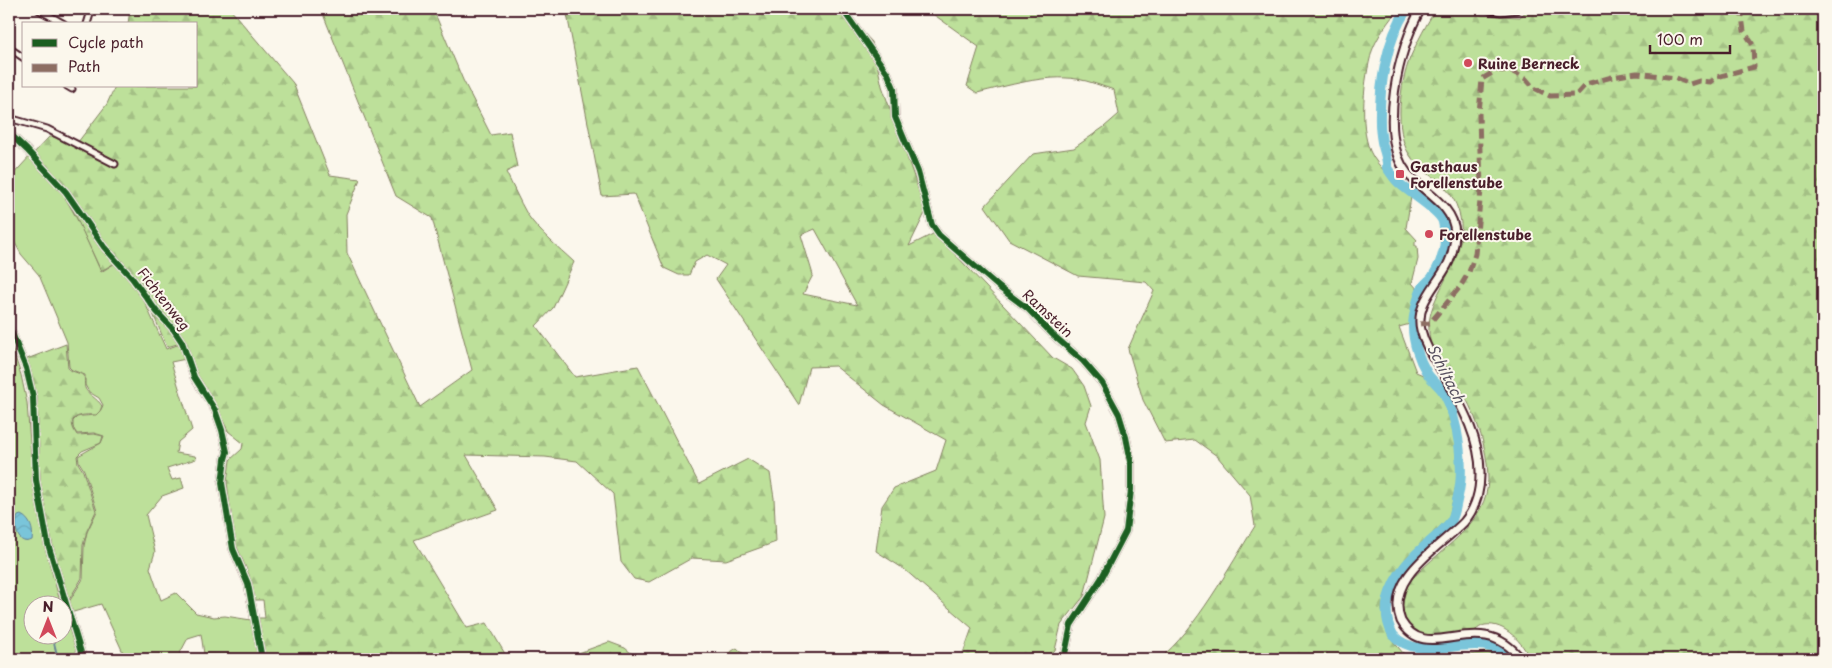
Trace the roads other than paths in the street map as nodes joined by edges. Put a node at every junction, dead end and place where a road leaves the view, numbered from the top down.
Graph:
1 (38, 9) edge
2 (89, 9) edge
3 (840, 9) edge
4 (1421, 9) edge
5 (1490, 9) edge
6 (1516, 9) edge
7 (61, 22) edge
8 (88, 22) edge
9 (9, 48) edge
10 (22, 57) edge
11 (9, 118) edge
12 (9, 133) edge
13 (115, 164) dead end
14 (9, 326) edge
15 (1416, 644) dead end
16 (1456, 645) dead end
17 (83, 659) edge
18 (262, 659) edge
19 (1064, 659) edge
20 (1520, 659) edge

1 - 7 street
2 - 8 street
3 - 19 street, Ramstein
4 - 15 main road
5 - 6 main road
9 - 10 street
11 - 13 street
12 - 18 street, Fichtenweg
14 - 17 street
16 - 20 main road

